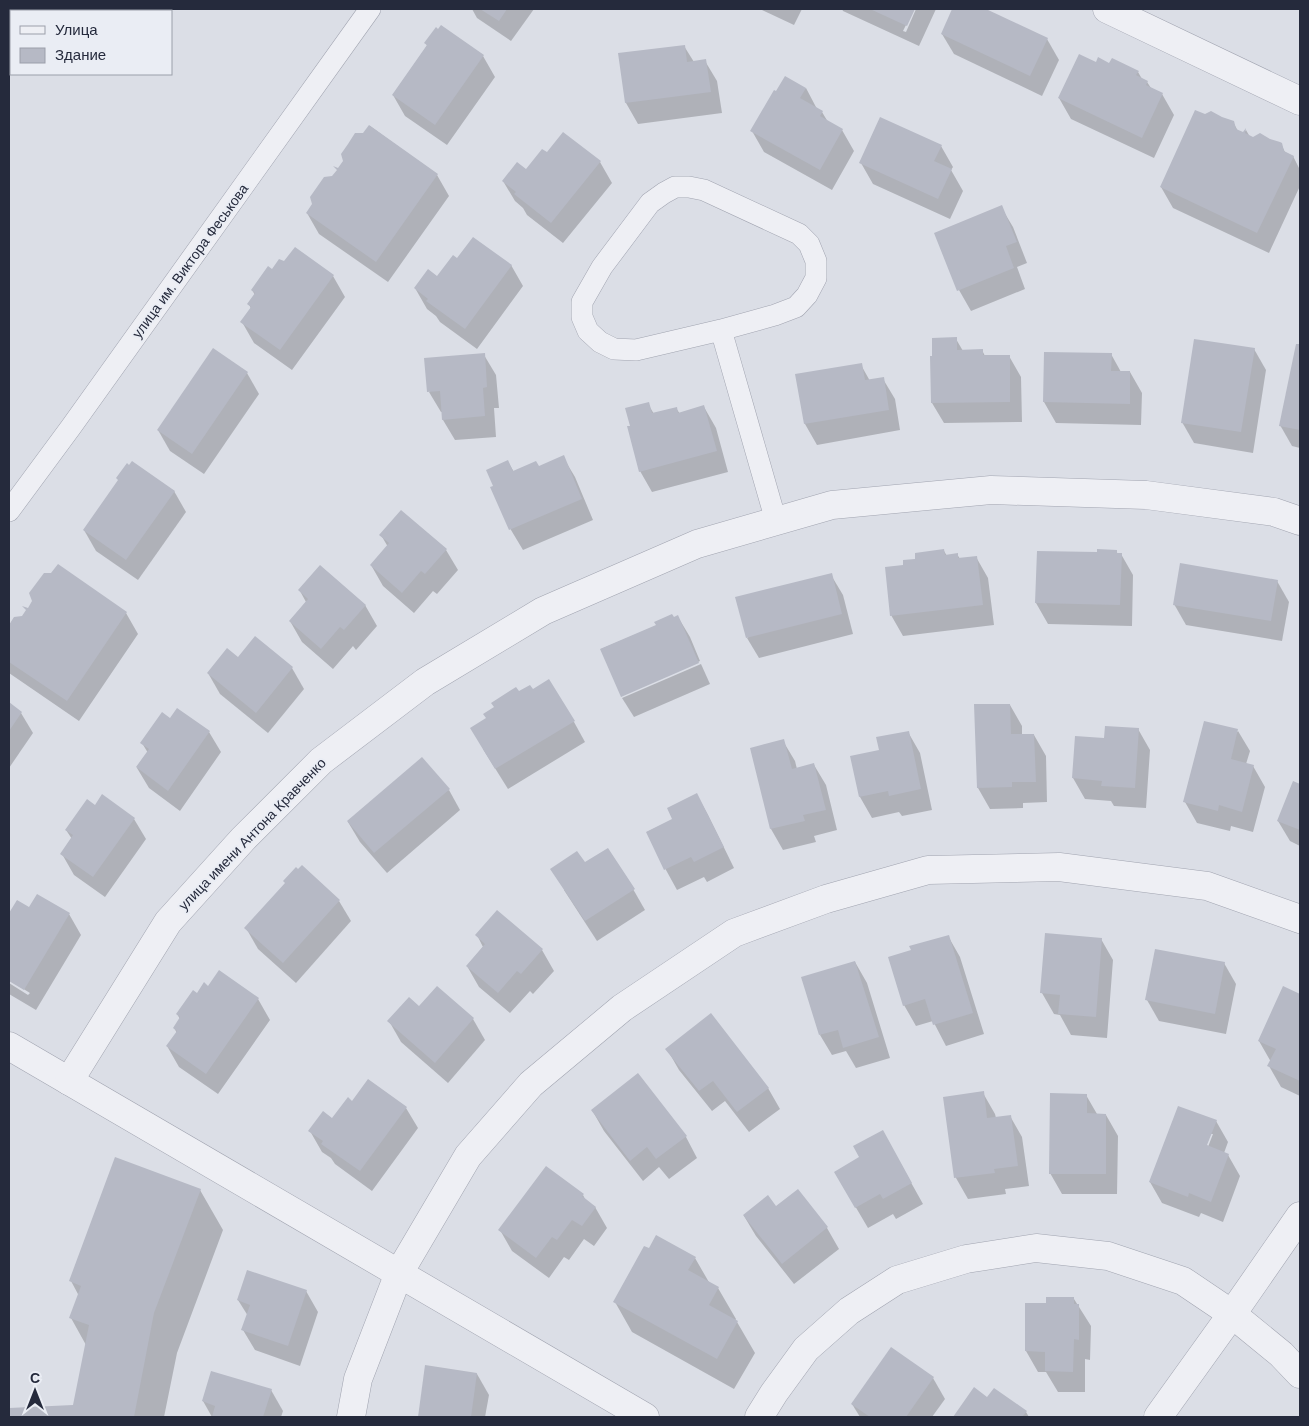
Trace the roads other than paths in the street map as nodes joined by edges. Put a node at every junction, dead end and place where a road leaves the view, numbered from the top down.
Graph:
1 (370, 9) edge
2 (1107, 9) edge
3 (1300, 101) edge
4 (721, 330) junction
5 (9, 511) edge
6 (776, 521) junction
7 (1300, 521) edge
8 (1300, 919) edge
9 (9, 1046) edge
10 (69, 1081) junction
11 (1300, 1216) edge
12 (399, 1273) junction
13 (1232, 1314) junction
14 (1300, 1374) edge
15 (351, 1417) edge
16 (645, 1417) edge
17 (759, 1417) edge
18 (1158, 1417) edge

1 - 5 lane, улица им. Виктора Феськова
2 - 3 street
4 - 4 lane
4 - 6 lane
6 - 7 street, улица имени Антона Кравченко
6 - 10 street, улица имени Антона Кравченко
8 - 12 street
9 - 10 street
10 - 12 street
11 - 13 street
12 - 15 street
12 - 16 street
13 - 14 street
13 - 17 street
13 - 18 street

